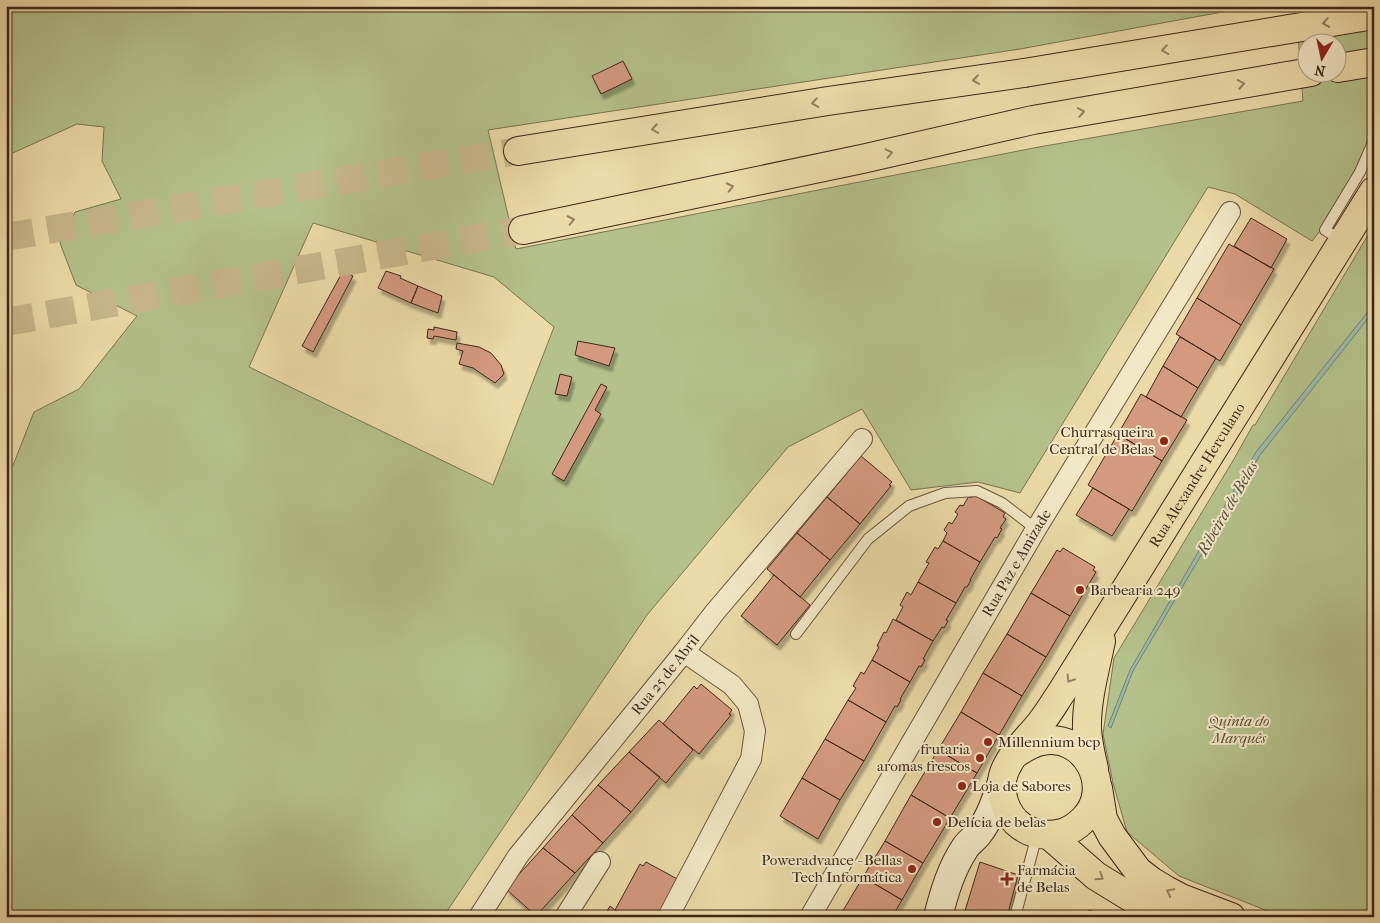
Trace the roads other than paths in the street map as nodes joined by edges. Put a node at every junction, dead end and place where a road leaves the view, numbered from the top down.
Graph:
1 (1368, 6) edge
2 (1374, 15) edge
3 (1374, 21) edge
4 (1374, 62) edge
5 (1348, 66) edge
6 (1298, 74) edge
7 (1374, 140) edge
8 (518, 150) tunnel mouth
9 (1374, 191) edge
10 (1230, 212) dead end
11 (524, 230) tunnel mouth
12 (1343, 241) junction
13 (862, 439) dead end
14 (1036, 529) junction
15 (1105, 623) junction
16 (796, 634) dead end
17 (684, 652) junction
18 (1015, 754) junction
19 (1096, 778) junction
20 (1002, 782) junction
21 (978, 833) junction
22 (1038, 833) junction
23 (600, 862) dead end
24 (1143, 911) edge
25 (479, 917) edge
26 (565, 917) edge
27 (668, 917) edge
28 (810, 917) edge
29 (938, 917) edge
30 (1015, 917) edge
31 (1174, 917) edge
32 (1231, 917) edge

1 - 3 lane
2 -> 8 main road, bridge
4 - 5 main road
11 -> 6 main road
7 - 12 lane
9 - 12 main road, Rua Alexandre Herculano
10 - 14 street, Rua Paz e Amizade
12 - 15 main road, Rua Alexandre Herculano
13 - 17 street, Rua 25 de Abril
14 - 16 lane
14 - 28 street, Rua Paz e Amizade
15 -> 18 main road, Rua Alexandre Herculano
15 - 19 main road
17 - 25 street, Rua 25 de Abril
17 - 27 street
18 - 19 main road
18 - 20 main road, Rua Alexandre Herculano
19 - 22 main road
32 -> 19 main road
20 - 21 main road
20 - 22 main road
21 - 22 main road
21 - 29 main road
22 -> 24 main road
22 - 30 lane
23 - 26 street
24 - 31 main road

